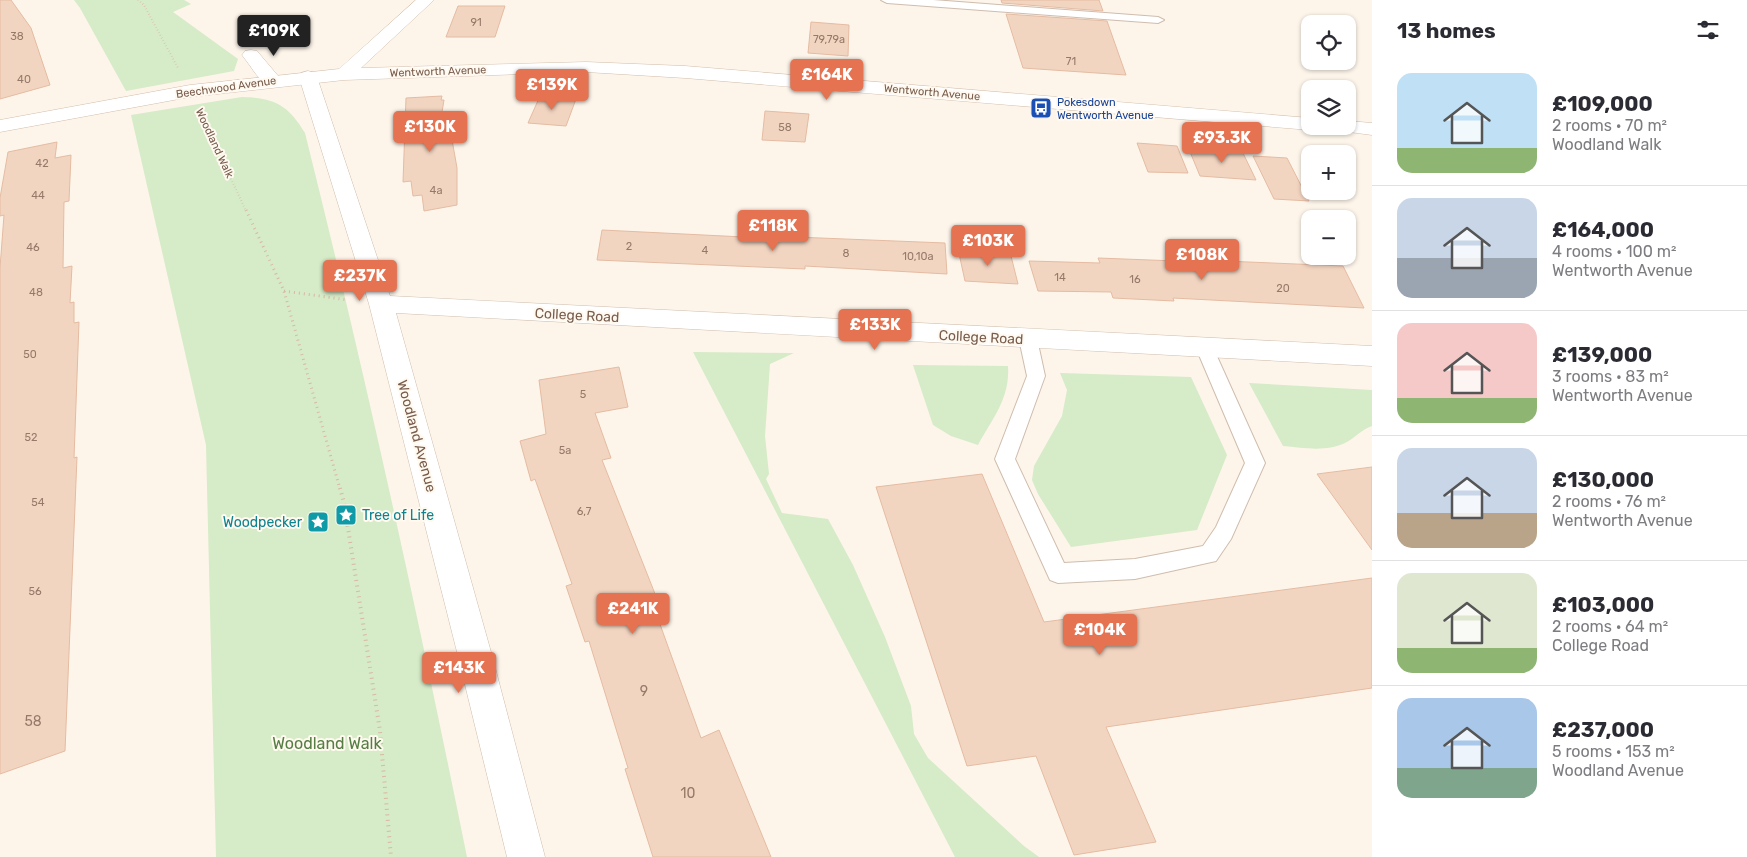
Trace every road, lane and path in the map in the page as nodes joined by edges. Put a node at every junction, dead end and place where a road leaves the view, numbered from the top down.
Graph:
1 (138, 0) edge
2 (426, 0) edge
3 (887, 0) edge
4 (1158, 20) dead end
5 (250, 55) dead end
6 (344, 74) junction
7 (308, 77) junction
8 (272, 80) junction
9 (190, 91) junction
10 (1301, 123) edge
11 (0, 126) edge
12 (1356, 127) edge
13 (1372, 129) edge
14 (284, 292) junction
15 (381, 304) junction
16 (1028, 339) junction
17 (1204, 348) junction
18 (1372, 356) edge
19 (391, 857) edge
20 (526, 857) edge

1 - 9 path, Woodland Walk
2 - 6 street
3 - 4 lane
5 - 8 street
6 - 7 street, Beechwood Avenue
6 - 10 street, Wentworth Avenue
7 - 8 street, Beechwood Avenue
7 - 15 street, Woodland Avenue
8 - 9 street, Beechwood Avenue
9 - 11 street, Beechwood Avenue
9 - 14 path, Woodland Walk
12 - 13 street
14 - 15 path
14 - 19 path, Woodland Walk
15 - 16 street, College Road
15 - 20 street, Woodland Avenue
16 - 17 street, College Road
16 - 17 lane
17 - 18 street, College Road

